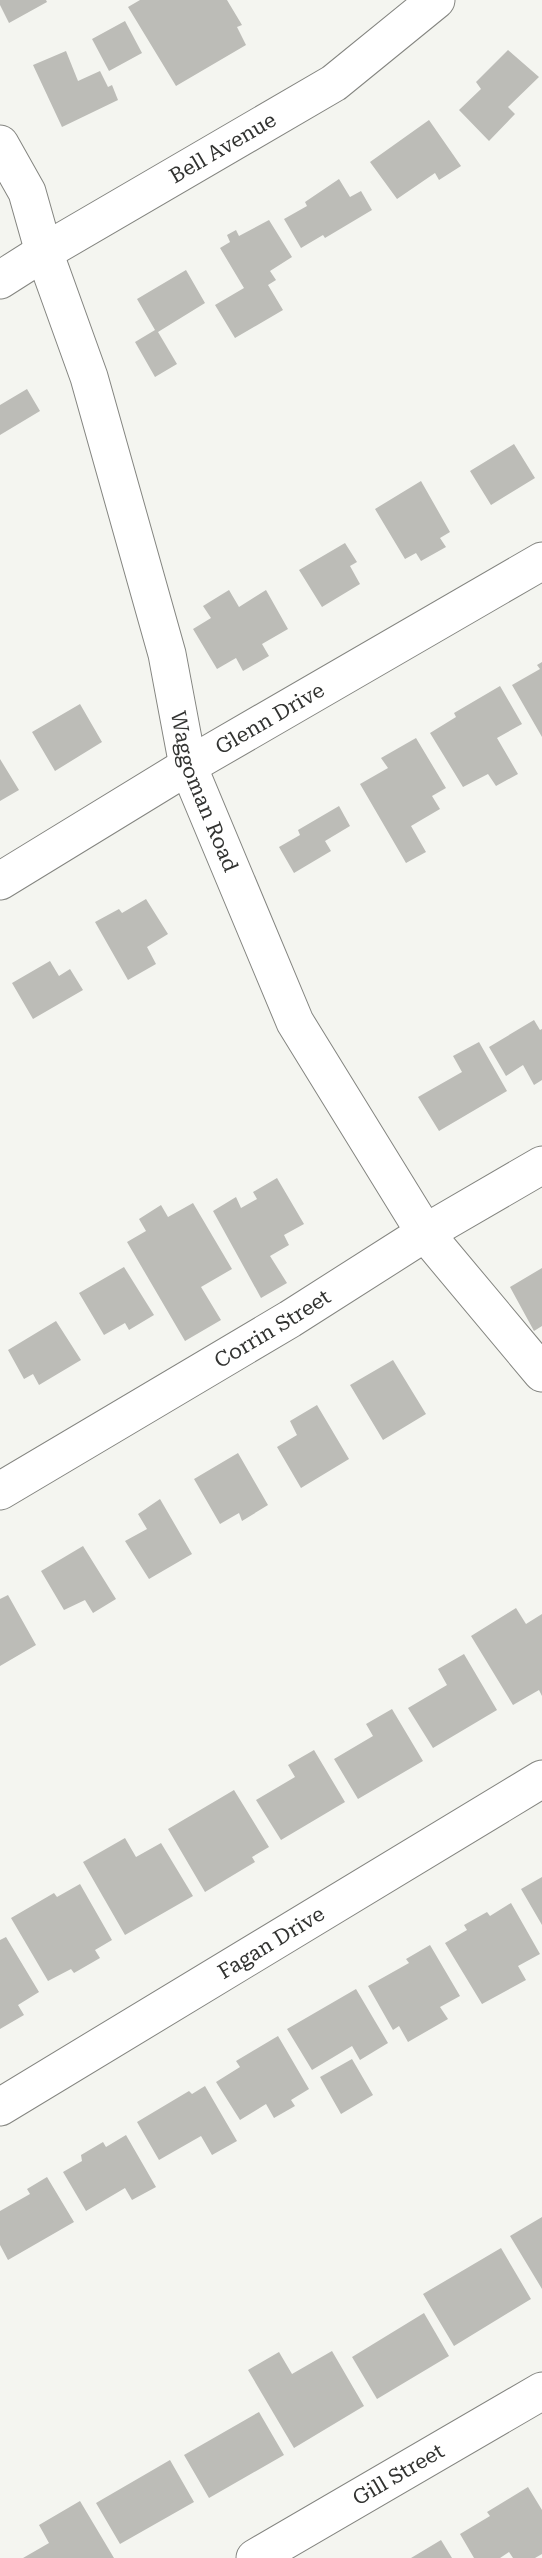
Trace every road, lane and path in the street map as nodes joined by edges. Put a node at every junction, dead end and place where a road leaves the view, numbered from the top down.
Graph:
1 (436, 0) edge
2 (0, 145) edge
3 (44, 252) junction
4 (0, 281) edge
5 (542, 561) edge
6 (188, 766) junction
7 (0, 881) edge
8 (542, 1165) edge
9 (425, 1233) junction
10 (542, 1373) edge
11 (0, 1491) edge
12 (542, 1779) edge
13 (0, 2107) edge
14 (542, 2391) edge
15 (255, 2558) edge

1 - 3 street, Bell Avenue
2 - 3 street, Waggoman Road
3 - 4 street, Bell Avenue
3 - 6 street, Waggoman Road
5 - 6 street, Glenn Drive
6 - 7 street, Glenn Drive
6 - 9 street, Waggoman Road
8 - 9 street, Corrin Street
9 - 10 street, Waggoman Road
9 - 11 street, Corrin Street
12 - 13 street, Fagan Drive
14 - 15 street, Gill Street

